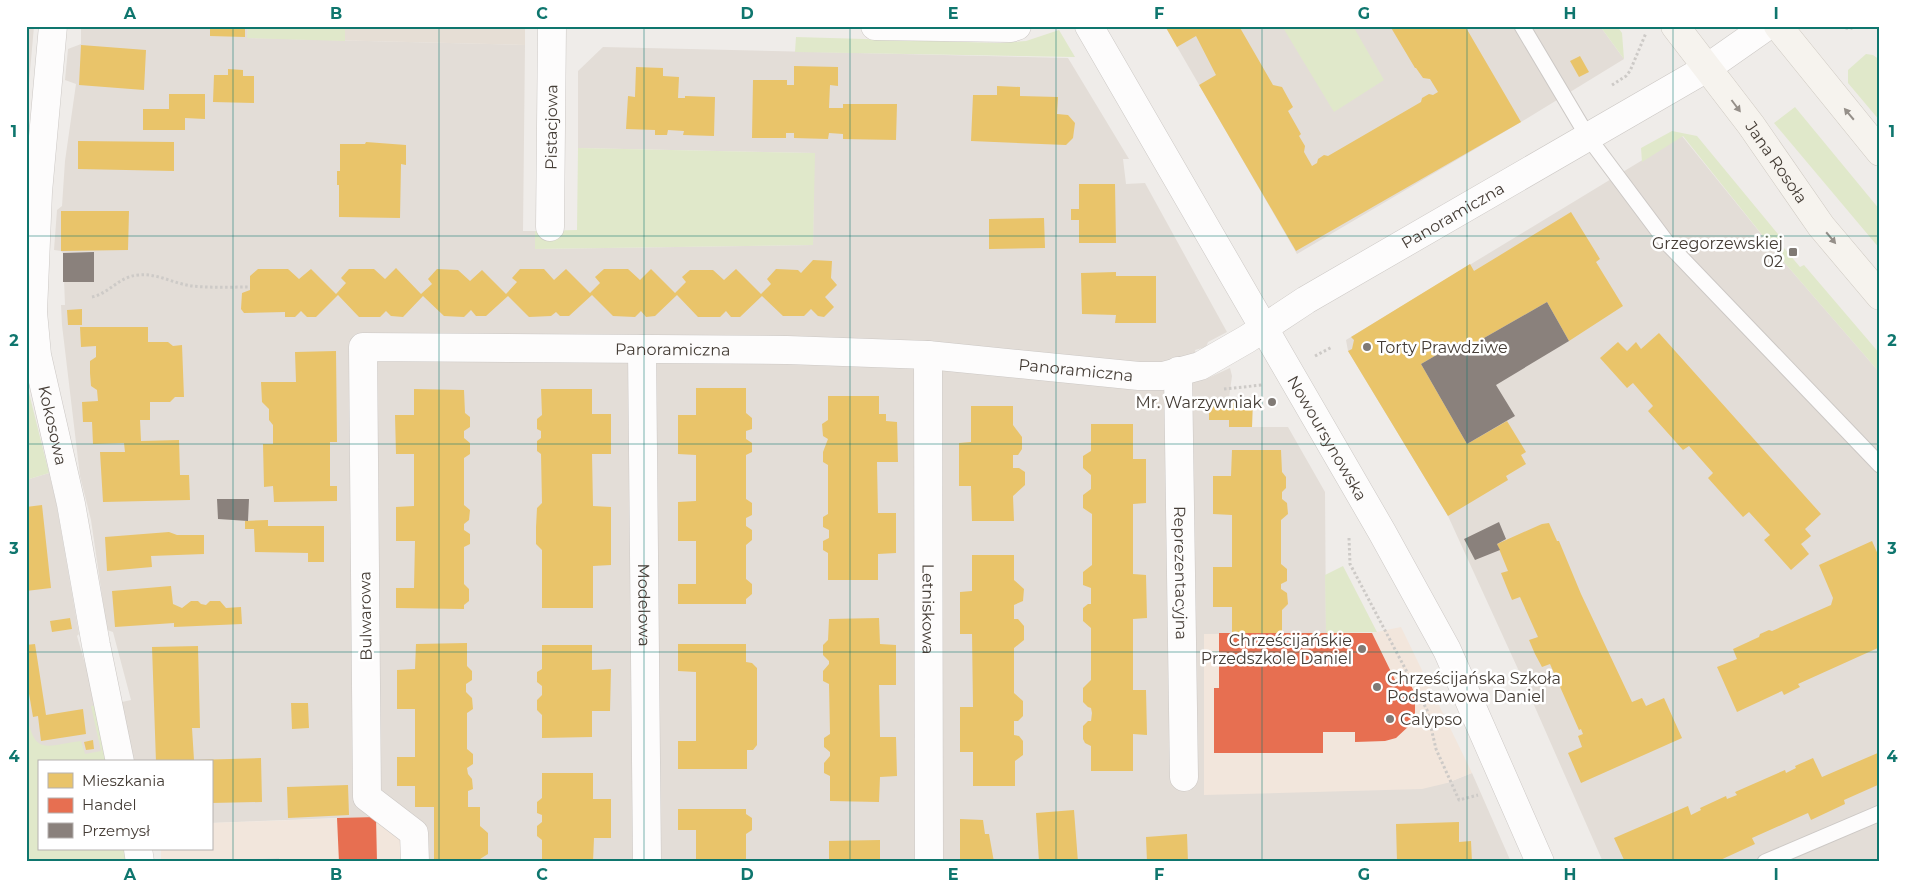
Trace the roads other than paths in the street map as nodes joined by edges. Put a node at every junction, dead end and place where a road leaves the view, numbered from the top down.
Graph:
1 (53, 26) edge
2 (552, 26) edge
3 (875, 26) edge
4 (1017, 26) edge
5 (1089, 26) edge
6 (1522, 26) edge
7 (1675, 26) edge
8 (1767, 26) edge
9 (1778, 26) edge
10 (1707, 68) junction
11 (1588, 137) junction
12 (1880, 152) edge
13 (550, 227) dead end
14 (1880, 296) edge
15 (1264, 328) junction
16 (363, 347) joint
17 (642, 349) junction
18 (928, 354) junction
19 (1178, 371) junction
20 (1880, 465) edge
21 (120, 760) edge
22 (1184, 777) dead end
23 (1880, 813) edge
24 (415, 862) edge
25 (647, 862) edge
26 (929, 862) edge
27 (1540, 862) edge
28 (1765, 862) edge

1 - 21 street, Kokosowa
2 - 13 street, Pistacjowa
3 - 4 street
5 - 15 street, Nowoursynowska
6 - 11 lane
7 - 10 main road, Jana Rosoła
8 - 10 street, Panoramiczna
12 -> 9 main road
10 - 11 street, Panoramiczna
10 -> 14 main road, Jana Rosoła
11 - 15 street, Panoramiczna
11 - 20 lane
15 - 19 street, Panoramiczna
15 - 27 street, Nowoursynowska
16 - 17 street, Panoramiczna
16 - 24 street, Bulwarowa
17 - 18 street, Panoramiczna
17 - 25 street, Modelowa
18 - 19 street, Panoramiczna
18 - 26 street, Letniskowa
19 - 22 street, Reprezentacyjna
23 - 28 lane

